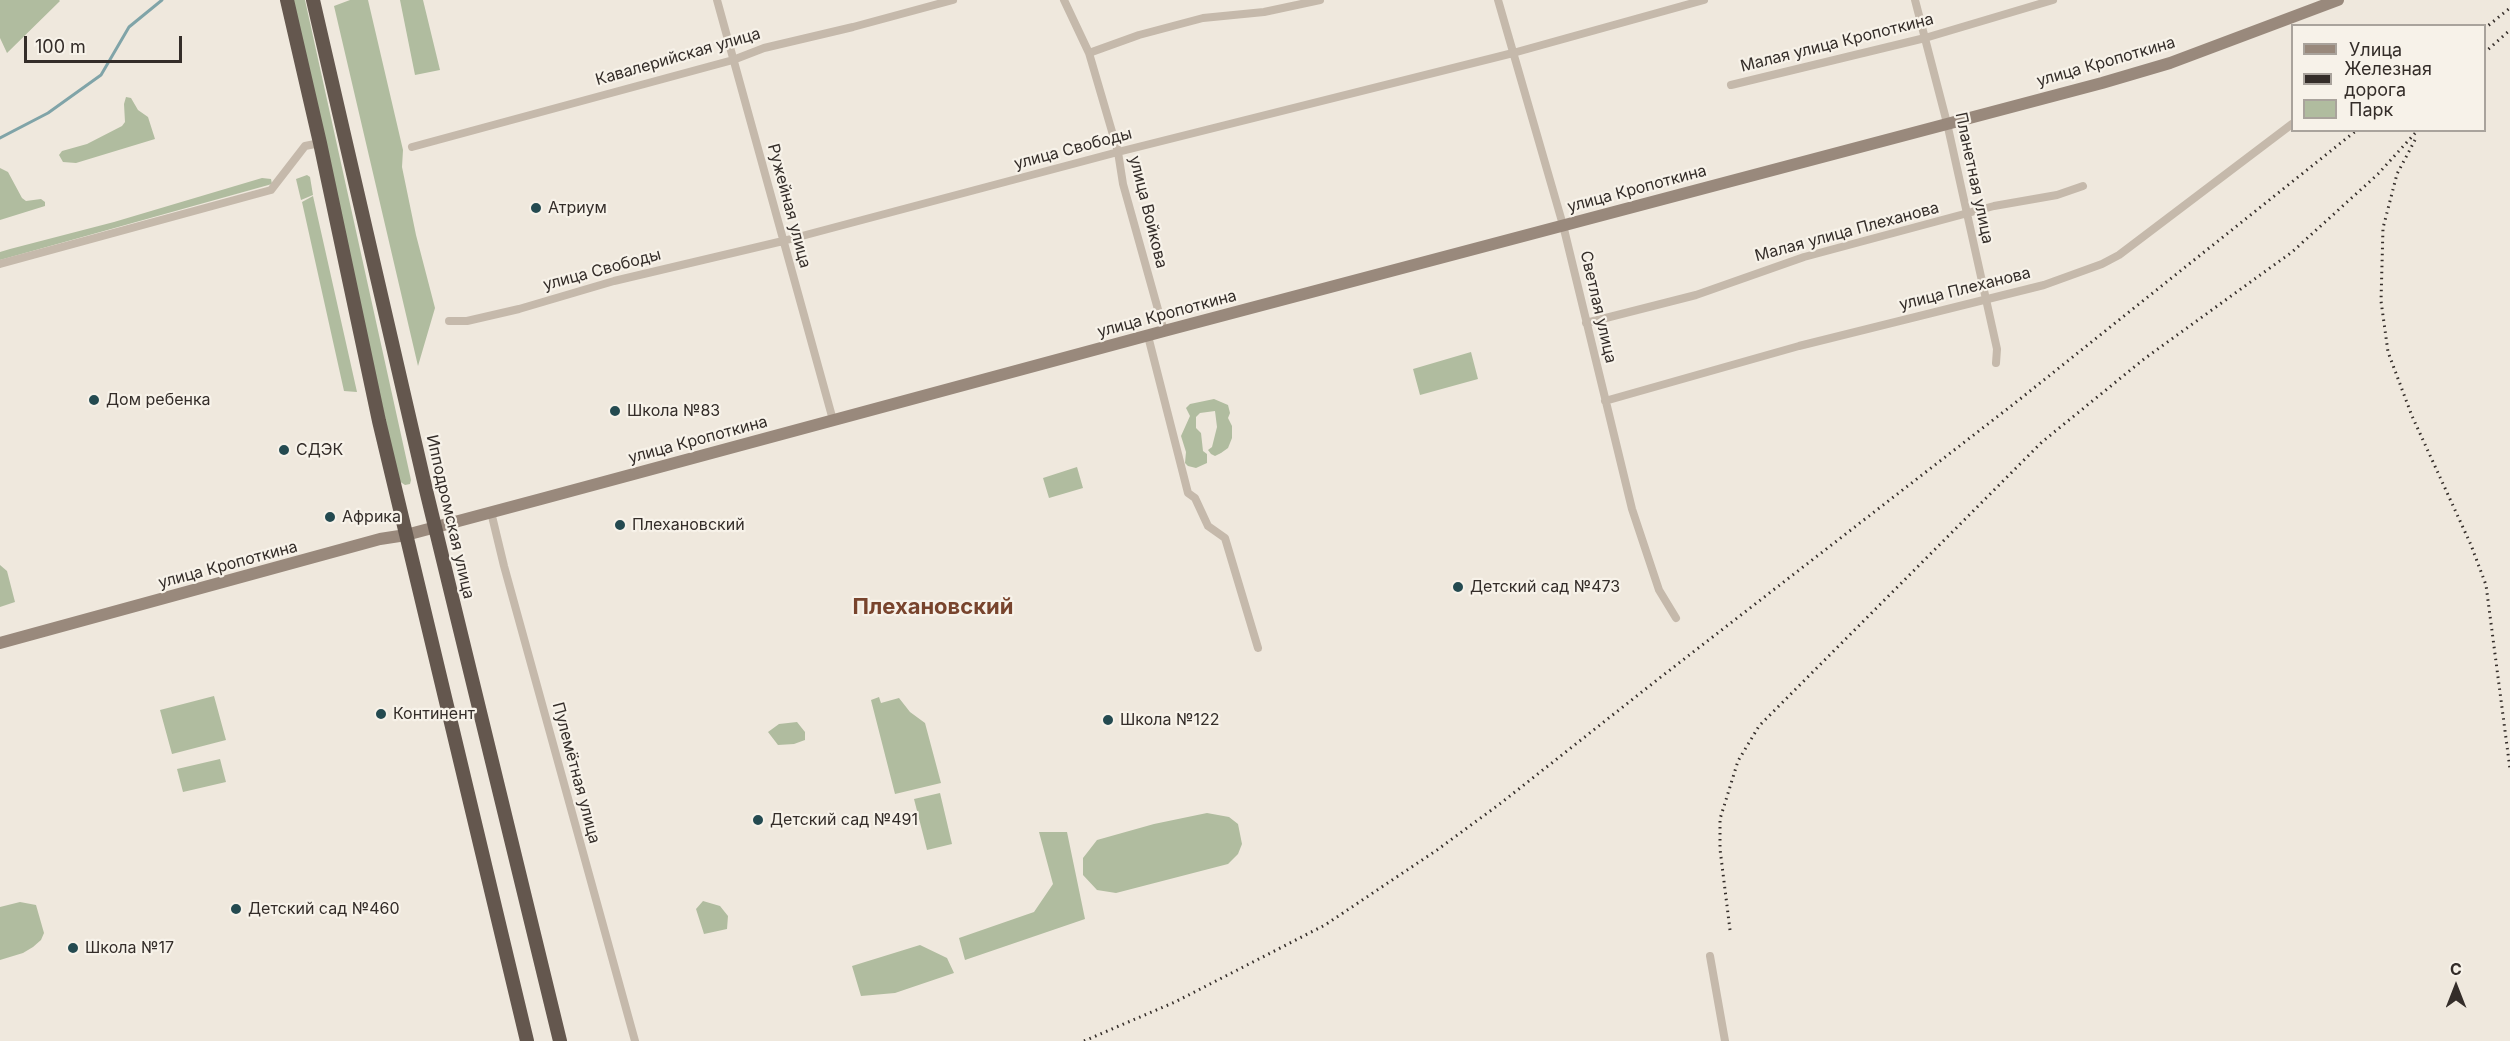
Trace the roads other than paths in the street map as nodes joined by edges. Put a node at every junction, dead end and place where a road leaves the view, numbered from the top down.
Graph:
1 (287, 0) edge
2 (313, 0) edge
3 (717, 0) edge
4 (953, 0) edge
5 (1064, 0) edge
6 (1320, 0) edge
7 (1498, 0) edge
8 (1704, 0) edge
9 (1915, 0) edge
10 (2053, 0) edge
11 (2330, 2) edge
12 (1925, 38) junction
13 (1089, 52) junction
14 (1513, 52) junction
15 (733, 60) junction
16 (1731, 85) dead end
17 (1947, 123) junction
18 (2291, 125) edge
19 (320, 143) junction
20 (412, 147) dead end
21 (1118, 152) junction
22 (2083, 186) dead end
23 (1967, 215) junction
24 (1563, 225) junction
25 (783, 241) junction
26 (0, 264) edge
27 (1985, 300) junction
28 (449, 321) dead end
29 (1586, 323) junction
30 (1164, 331) junction
31 (1148, 336) junction
32 (1996, 363) dead end
33 (1605, 401) junction
34 (833, 420) junction
35 (491, 512) junction
36 (434, 526) junction
37 (406, 535) junction
38 (1676, 618) dead end
39 (0, 643) edge
40 (1258, 648) dead end
41 (1710, 956) dead end
42 (527, 1041) edge
43 (560, 1041) edge
44 (635, 1041) edge
45 (1725, 1041) edge

1 - 19 highway
2 - 36 highway, Ипподромская улица
3 - 15 street, Ружейная улица
4 - 15 street, Кавалерийская улица
5 - 13 street, улица Войкова
6 - 13 street
7 - 14 street, Светлая улица
8 - 14 street, улица Свободы
9 - 12 street, Планетная улица
10 - 12 street, Малая улица Кропоткина
11 - 17 main road, улица Кропоткина
12 - 16 street, Малая улица Кропоткина
12 - 17 street, Планетная улица
13 - 21 street, улица Войкова
14 - 21 street, улица Свободы
14 - 24 street, Светлая улица
15 - 20 street, Кавалерийская улица
15 - 25 street, Ружейная улица
17 - 23 street, Планетная улица
17 - 24 main road, улица Кропоткина
18 - 27 street, улица Плеханова
19 - 26 street
19 - 37 highway
21 - 25 street, улица Свободы
21 - 30 street, улица Войкова
22 - 23 street, Малая улица Плеханова
23 - 27 street, Планетная улица
23 - 29 street, Малая улица Плеханова
24 - 29 street, Светлая улица
24 - 30 main road, улица Кропоткина
25 - 28 street, улица Свободы
25 - 34 street, Ружейная улица
27 - 32 street, Планетная улица
27 - 33 street, улица Плеханова
29 - 33 street, Светлая улица
30 - 31 main road, улица Кропоткина
31 - 34 main road, улица Кропоткина
31 - 40 street
33 - 38 street, Светлая улица
34 - 35 main road, улица Кропоткина
35 - 36 main road, улица Кропоткина
35 - 44 street, Пулемётная улица
36 - 37 main road, улица Кропоткина
36 - 43 highway, Ипподромская улица
37 - 39 main road, улица Кропоткина
37 - 42 highway
41 - 45 street

